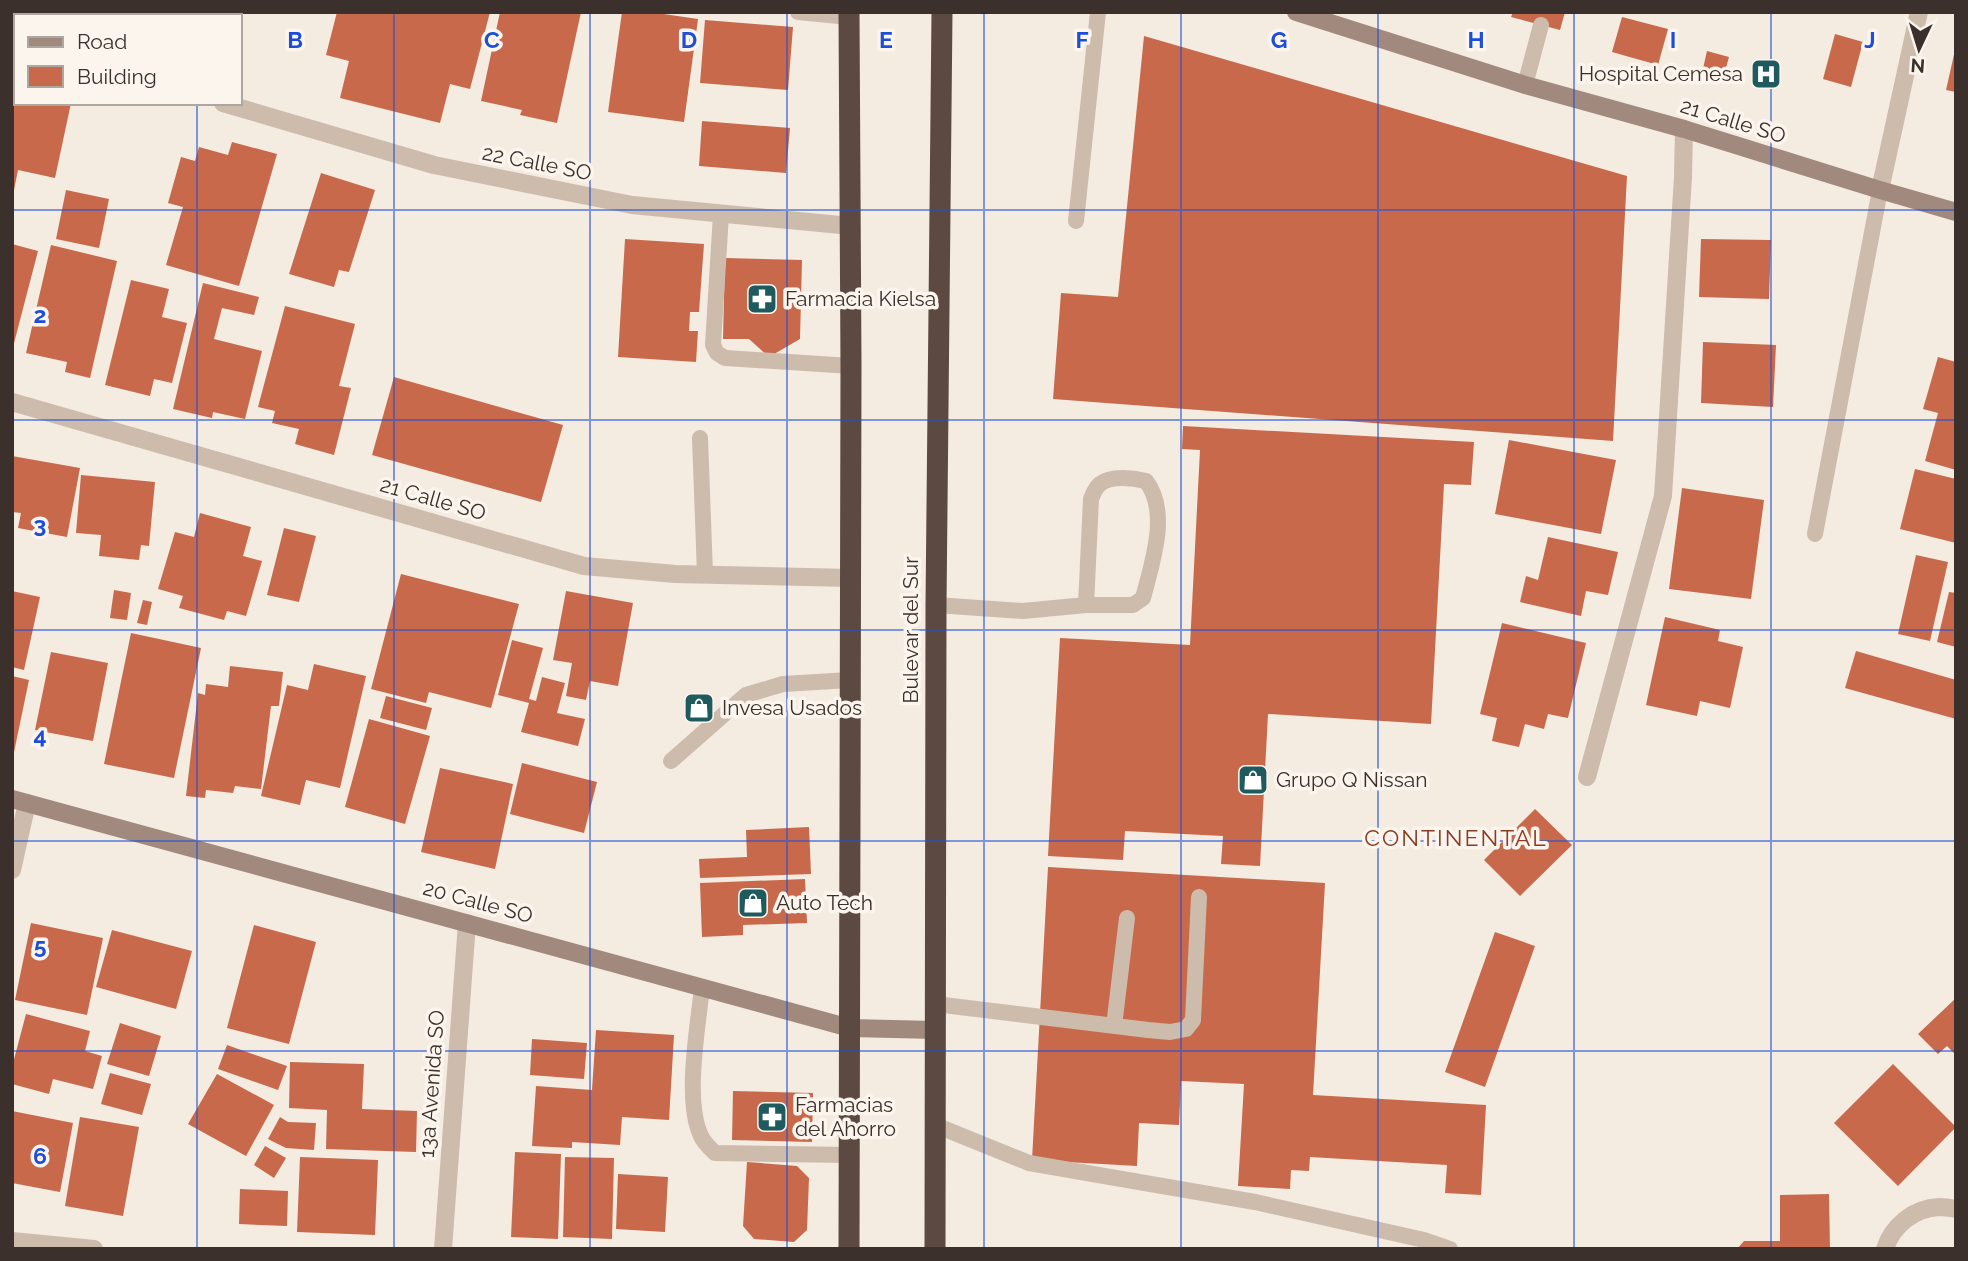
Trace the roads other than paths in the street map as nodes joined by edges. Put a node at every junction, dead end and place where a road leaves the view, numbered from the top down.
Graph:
1 (798, 12) edge
2 (942, 12) edge
3 (1098, 12) edge
4 (1296, 12) edge
5 (1919, 12) edge
6 (849, 15) edge
7 (1541, 25) dead end
8 (1525, 85) junction
9 (230, 105) edge
10 (1684, 129) junction
11 (1880, 190) junction
12 (1956, 212) edge
13 (721, 214) junction
14 (1076, 221) dead end
15 (851, 226) junction
16 (851, 366) junction
17 (12, 401) edge
18 (701, 438) dead end
19 (1815, 534) dead end
20 (705, 574) junction
21 (850, 578) junction
22 (936, 605) junction
23 (1086, 605) junction
24 (850, 680) junction
25 (671, 761) dead end
26 (1587, 777) dead end
27 (19, 801) edge
28 (12, 870) edge
29 (1199, 897) dead end
30 (1127, 918) dead end
31 (467, 923) junction
32 (702, 987) junction
33 (935, 1004) junction
34 (1114, 1026) junction
35 (850, 1027) junction
36 (935, 1030) junction
37 (935, 1125) junction
38 (850, 1155) junction
39 (1956, 1209) edge
40 (12, 1241) edge
41 (94, 1249) edge
42 (443, 1249) edge
43 (849, 1249) edge
44 (935, 1249) edge
45 (1450, 1249) edge
46 (1885, 1249) edge

1 - 6 lane
2 - 22 highway, Bulevar del Sur
3 - 14 lane
4 - 8 street, 21 Calle SO
5 - 11 street
6 - 15 highway
7 - 8 lane
8 - 10 street, 21 Calle SO
9 - 13 street, 22 Calle SO
10 - 11 street, 21 Calle SO
10 - 26 street
11 - 12 street, 21 Calle SO
11 - 19 lane
13 - 15 street, 22 Calle SO
13 - 16 lane
15 - 16 highway
16 - 21 highway
17 - 20 street, 21 Calle SO
18 - 20 lane
20 - 21 street, 21 Calle SO
21 - 24 highway
22 - 23 lane
22 - 33 highway, Bulevar del Sur
23 - 23 lane
24 - 25 lane
24 - 35 highway
27 - 28 street
27 - 31 street, 20 Calle SO
29 - 34 lane
30 - 34 lane
31 - 32 street, 20 Calle SO
31 - 42 street, 13a Avenida SO
32 - 35 street, 20 Calle SO
32 - 38 lane
33 - 34 lane
33 - 36 highway, Bulevar del Sur
35 - 36 street, 20 Calle SO
35 - 38 highway
36 - 37 highway, Bulevar del Sur
37 - 44 highway, Bulevar del Sur
37 - 45 lane
38 - 43 highway
39 - 46 street
40 - 41 street

